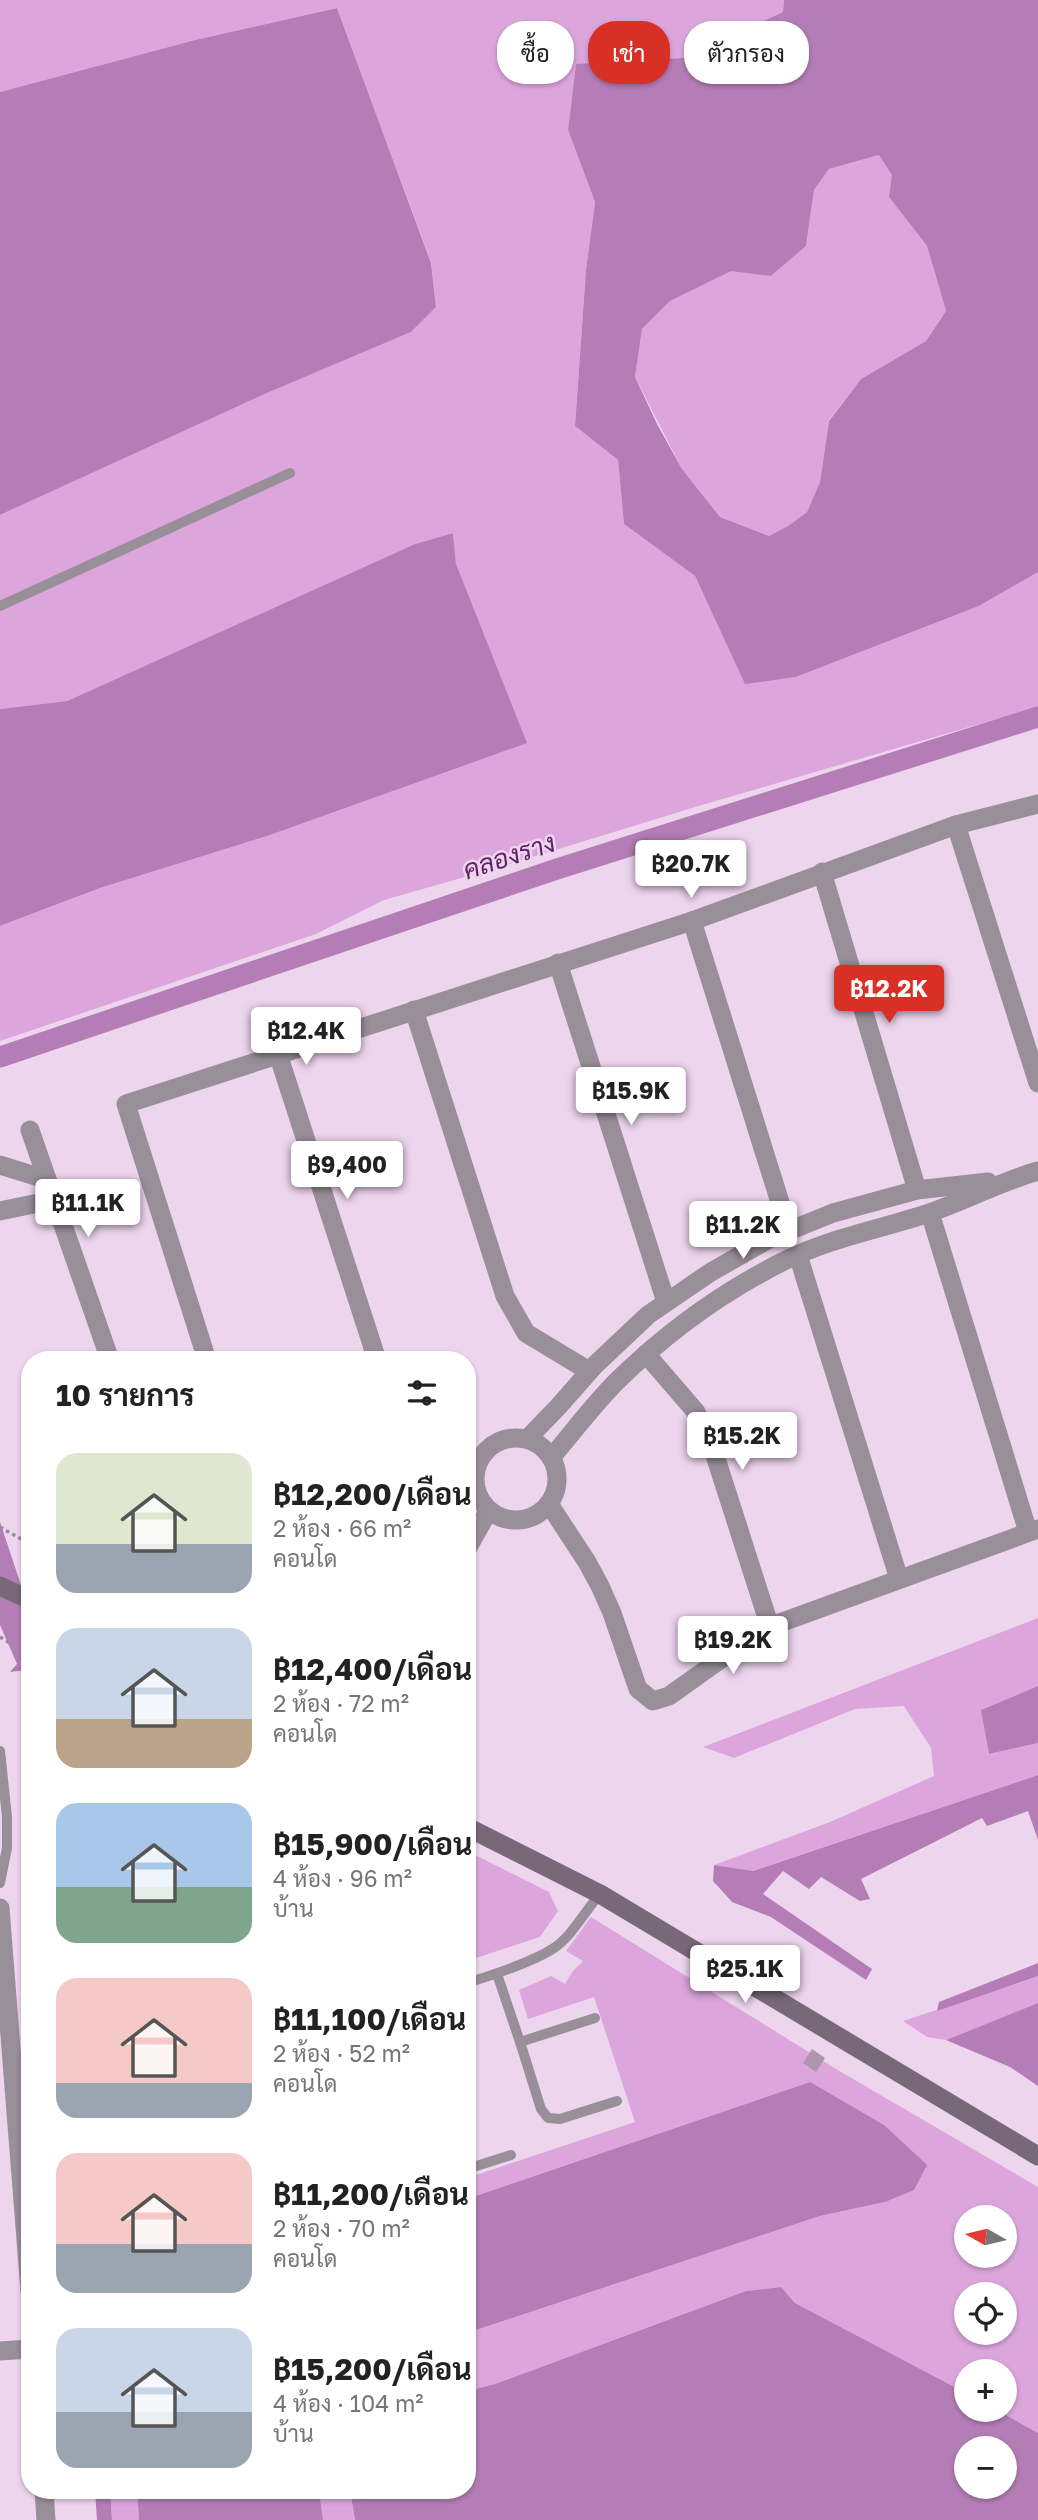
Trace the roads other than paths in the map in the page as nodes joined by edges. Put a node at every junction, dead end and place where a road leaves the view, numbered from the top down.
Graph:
1 (290, 472) dead end
2 (0, 606) edge
3 (1038, 804) edge
4 (956, 825) junction
5 (822, 872) junction
6 (692, 921) junction
7 (558, 963) junction
8 (414, 1010) junction
9 (278, 1055) junction
10 (1038, 1083) edge
11 (30, 1130) dead end
12 (0, 1165) edge
13 (1038, 1171) edge
14 (45, 1179) junction
15 (1009, 1179) junction
16 (917, 1190) junction
17 (53, 1200) junction
18 (0, 1211) edge
19 (930, 1213) junction
20 (789, 1231) junction
21 (798, 1255) junction
22 (666, 1302) junction
23 (107, 1351) edge
24 (204, 1351) edge
25 (374, 1351) edge
26 (646, 1354) junction
27 (589, 1371) junction
28 (527, 1439) junction
29 (476, 1457) edge
30 (551, 1458) junction
31 (476, 1487) edge
32 (549, 1504) junction
33 (489, 1510) junction
34 (1033, 1531) edge
35 (476, 1533) edge
36 (899, 1579) junction
37 (0, 1586) edge
38 (21, 1596) edge
39 (770, 1627) junction
40 (0, 1751) edge
41 (476, 1832) edge
42 (0, 1883) edge
43 (600, 1894) junction
44 (0, 1908) edge
45 (497, 1974) junction
46 (476, 1980) edge
47 (594, 2018) dead end
48 (520, 2042) junction
49 (617, 2101) dead end
50 (511, 2155) dead end
51 (1038, 2156) edge
52 (476, 2166) edge
53 (21, 2176) edge
54 (21, 2349) edge
55 (0, 2351) edge
56 (45, 2499) edge
57 (46, 2520) edge

1 - 2 lane
3 - 4 street
4 - 5 street
4 - 10 street
5 - 6 street
5 - 16 street
6 - 7 street
6 - 20 street
7 - 8 street
7 - 22 street
8 - 9 street
8 - 27 street
9 - 24 street
9 - 25 street
11 - 14 street
12 - 14 street
13 - 15 street
14 - 17 street
15 - 16 street
15 - 19 street
16 - 20 street
17 - 18 street
17 - 23 street
19 - 21 street
19 - 34 street
20 - 22 street
21 - 26 street
21 - 36 street
22 - 27 street
26 - 30 street
26 - 39 street
27 - 28 street
28 - 29 street
28 - 30 street
30 - 32 street
31 - 33 street
32 - 33 street
32 - 39 street
33 - 35 street
34 - 36 street
36 - 39 street
37 - 38 main road
40 - 42 lane
41 - 43 main road
43 - 45 lane
43 - 51 main road
44 - 53 street
45 - 46 lane
45 - 48 lane
47 - 48 lane
48 - 49 lane
50 - 52 lane
54 - 55 street
56 - 57 street

